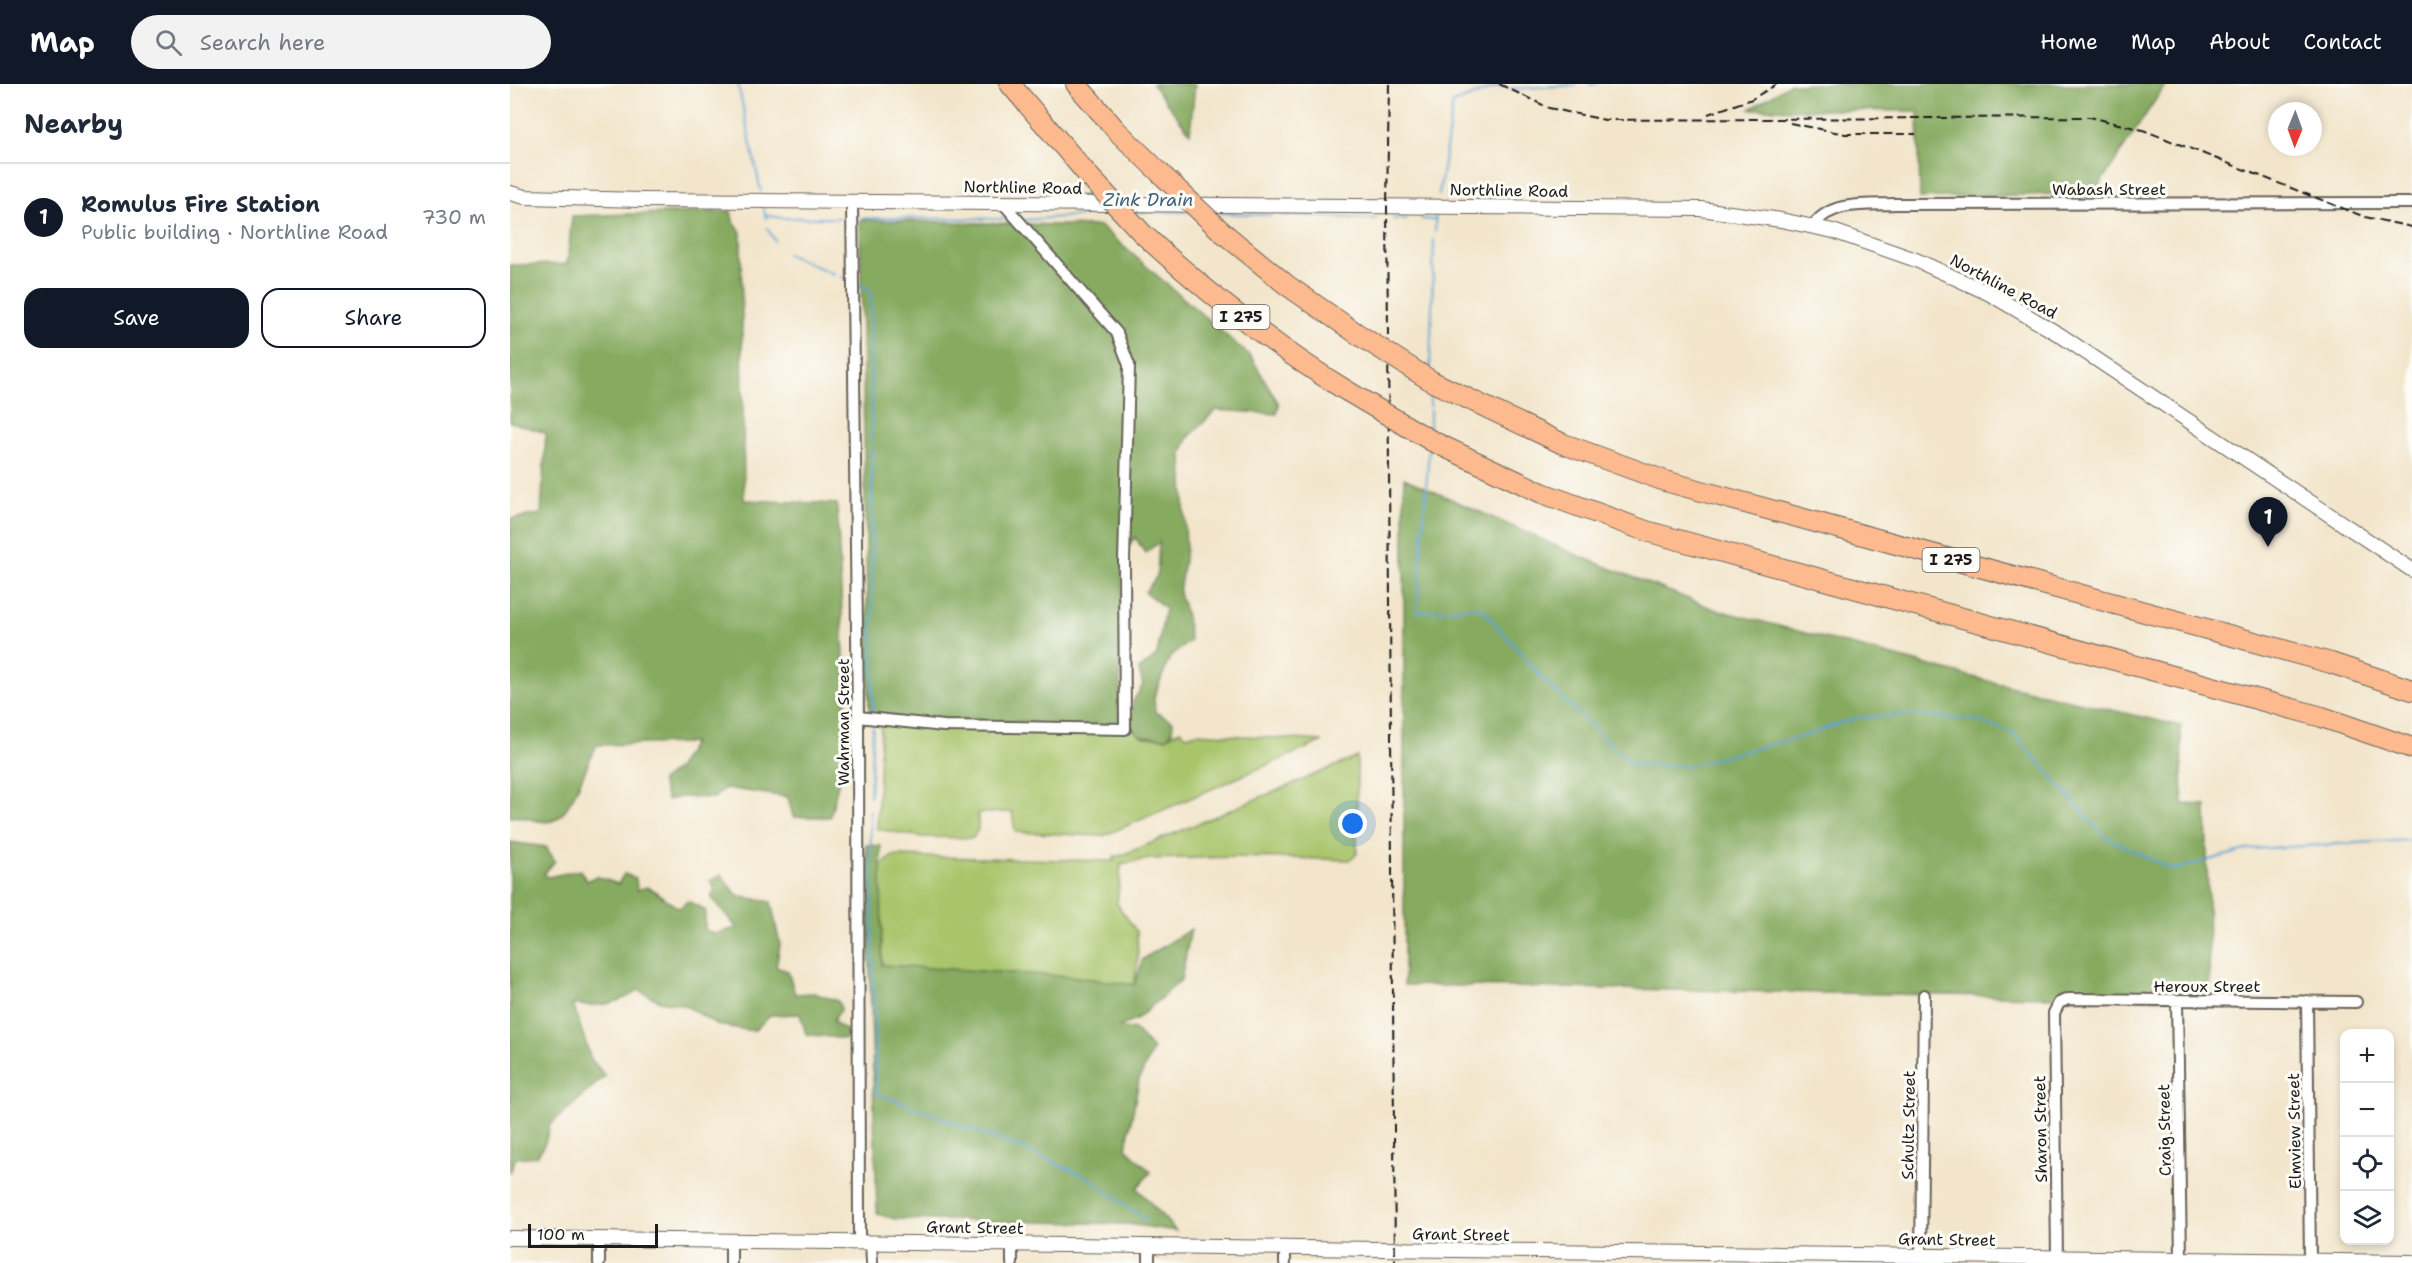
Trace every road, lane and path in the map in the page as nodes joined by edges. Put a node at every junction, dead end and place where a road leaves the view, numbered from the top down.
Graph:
1 (1010, 84) edge
2 (1076, 84) edge
3 (510, 193) edge
4 (852, 202) junction
5 (1003, 203) junction
6 (2412, 203) edge
7 (1813, 226) junction
8 (2412, 570) edge
9 (2412, 690) edge
10 (858, 717) junction
11 (2412, 748) edge
12 (1924, 995) dead end
13 (2178, 1001) junction
14 (2307, 1001) junction
15 (2356, 1002) dead end
16 (2059, 1003) joint
17 (510, 1238) edge
18 (599, 1239) junction
19 (731, 1241) junction
20 (865, 1242) junction
21 (1012, 1244) junction
22 (1149, 1246) junction
23 (1285, 1248) junction
24 (1921, 1256) junction
25 (2057, 1257) junction
26 (2181, 1258) junction
27 (1780, 1259) edge
28 (2310, 1260) junction
29 (2412, 1262) edge
30 (599, 1263) edge
31 (731, 1263) edge
32 (872, 1263) edge
33 (1012, 1263) edge
34 (1149, 1263) edge
35 (1285, 1263) edge

1 - 11 highway, I 275, bridge
2 - 9 highway, I 275, bridge
3 - 4 street, Northline Road
4 - 5 street, Northline Road
4 - 10 street, Wahrman Street
5 - 7 street, Northline Road
5 - 10 street
6 - 7 street, Wabash Street
7 - 8 street, Northline Road
10 - 20 street, Wahrman Street
12 - 24 street, Schultz Street
13 - 14 street, Heroux Street
13 - 16 street, Heroux Street
13 - 26 street, Craig Street
14 - 15 street, Heroux Street
14 - 28 street, Elmview Street
16 - 25 street, Sharon Street
17 - 18 street, Grant Street
18 - 19 street, Grant Street
18 - 30 street
19 - 20 street, Grant Street
19 - 31 street
20 - 21 street, Grant Street
20 - 32 street, Wahrman Street
21 - 22 street, Grant Street
21 - 33 street
22 - 23 street, Grant Street
22 - 34 street
23 - 27 street, Grant Street
23 - 35 street
24 - 25 street, Grant Street
24 - 27 street, Grant Street
25 - 26 street, Grant Street
26 - 28 street, Grant Street
28 - 29 street, Grant Street

